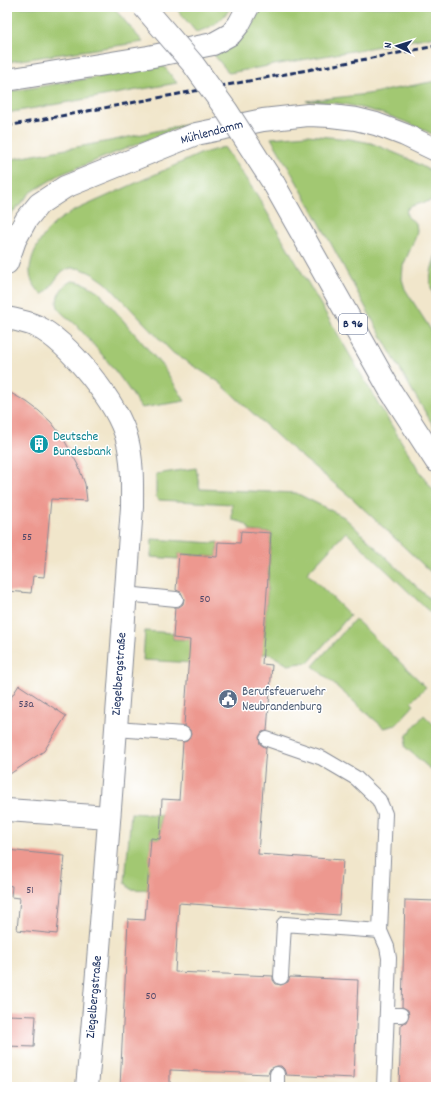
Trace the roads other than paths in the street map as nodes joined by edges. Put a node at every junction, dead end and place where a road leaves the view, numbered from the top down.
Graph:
1 (144, 7) edge
2 (248, 7) edge
3 (7, 80) edge
4 (436, 150) edge
5 (7, 263) edge
6 (7, 318) edge
7 (436, 461) edge
8 (125, 594) junction
9 (176, 599) dead end
10 (116, 729) junction
11 (183, 734) dead end
12 (267, 739) dead end
13 (7, 810) edge
14 (109, 817) junction
15 (380, 931) junction
16 (281, 977) dead end
17 (387, 1015) junction
18 (401, 1015) dead end
19 (87, 1087) edge
20 (384, 1087) edge

1 - 7 street, B 96, bridge
2 - 3 street
4 - 5 street, Mühlendamm
6 - 8 street, Ziegelbergstraße
8 - 9 lane
8 - 10 street, Ziegelbergstraße
10 - 11 lane
10 - 14 street, Ziegelbergstraße
12 - 15 lane
13 - 14 street
14 - 19 street, Ziegelbergstraße
15 - 16 lane
15 - 17 lane
17 - 18 lane
17 - 20 lane

